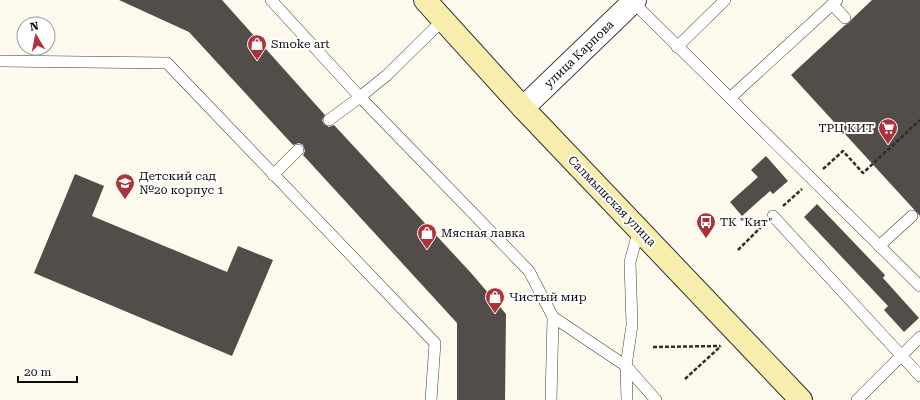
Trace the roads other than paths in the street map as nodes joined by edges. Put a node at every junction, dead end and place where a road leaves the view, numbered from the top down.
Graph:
1 (271, 0) edge
2 (425, 0) edge
3 (725, 0) edge
4 (634, 1) edge
5 (834, 2) edge
6 (845, 18) dead end
7 (444, 20) junction
8 (677, 47) junction
9 (0, 60) edge
10 (360, 96) junction
11 (730, 98) junction
12 (523, 108) junction
13 (329, 120) dead end
14 (298, 150) dead end
15 (273, 175) junction
16 (773, 216) dead end
17 (912, 216) dead end
18 (639, 228) junction
19 (879, 246) junction
20 (920, 286) edge
21 (553, 317) junction
22 (920, 337) edge
23 (901, 356) junction
24 (626, 366) junction
25 (920, 376) edge
26 (431, 400) edge
27 (551, 400) edge
28 (627, 400) edge
29 (656, 400) edge
30 (801, 400) edge
31 (857, 400) edge

1 - 10 lane
2 - 7 main road, Салмышская улица
3 - 8 lane
4 - 8 lane
4 - 12 street, улица Карпова
5 - 6 lane
5 - 11 lane
7 - 10 lane
7 - 12 main road, Салмышская улица
8 - 11 lane
9 - 15 lane
10 - 13 lane
10 - 21 lane
11 - 19 lane
12 - 18 main road, Салмышская улица
14 - 15 lane
15 - 26 lane
16 - 23 lane
17 - 19 lane
18 - 24 lane
18 - 30 main road, Салмышская улица
19 - 20 lane
21 - 24 lane
21 - 27 lane
22 - 23 lane
23 - 25 lane
23 - 31 lane
24 - 28 lane
24 - 29 lane

